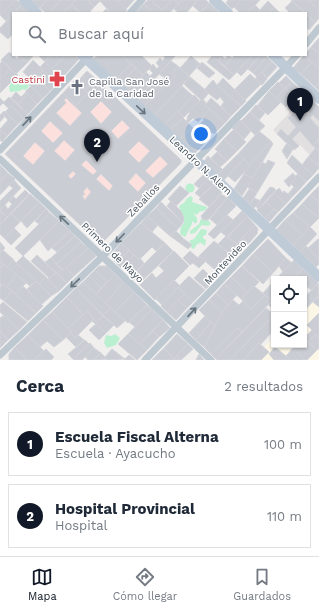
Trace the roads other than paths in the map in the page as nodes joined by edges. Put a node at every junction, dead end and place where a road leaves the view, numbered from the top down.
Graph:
1 (24, 0) edge
2 (142, 0) edge
3 (214, 0) edge
4 (36, 12) edge
5 (131, 12) edge
6 (227, 12) edge
7 (319, 28) edge
8 (307, 43) edge
9 (86, 56) edge
10 (274, 56) edge
11 (295, 56) edge
12 (286, 67) junction
13 (319, 99) edge
14 (0, 150) edge
15 (0, 159) edge
16 (196, 160) junction
17 (319, 177) edge
18 (269, 229) junction
19 (103, 256) junction
20 (319, 277) edge
21 (177, 327) junction
22 (0, 355) edge
23 (145, 360) edge
24 (211, 360) edge

1 - 4 main road
2 - 5 street
3 - 6 main road
7 - 8 street
14 -> 9 street
9 -> 16 main road, Leandro N. Alem
10 - 12 main road
11 - 12 street, Zeballos
12 - 13 main road
12 - 16 street, Zeballos
19 -> 15 street, Primero de Mayo
16 - 18 main road, Leandro N. Alem
16 -> 19 street, Zeballos
17 - 18 street, Montevideo
18 - 20 main road, Leandro N. Alem
21 -> 18 street, Montevideo
19 - 21 street, Primero de Mayo
19 -> 22 street, Zeballos
21 - 23 street, Montevideo
21 - 24 street, Primero de Mayo

